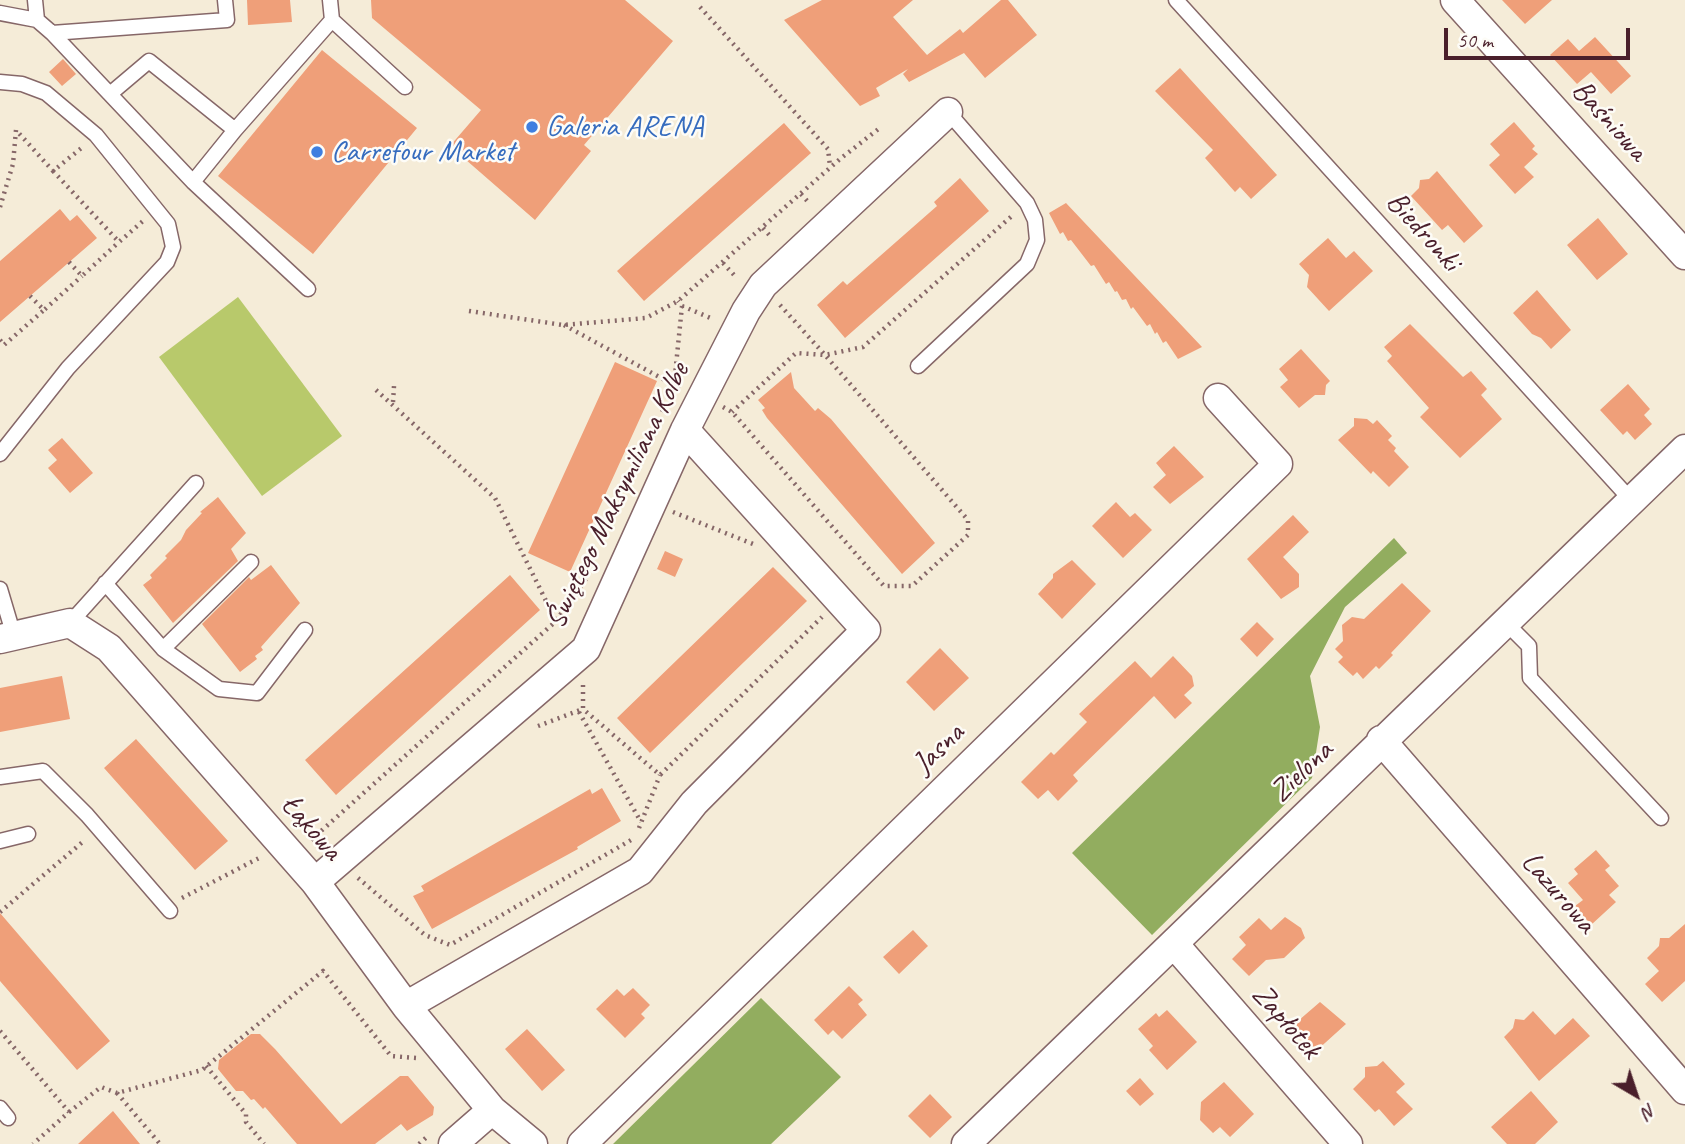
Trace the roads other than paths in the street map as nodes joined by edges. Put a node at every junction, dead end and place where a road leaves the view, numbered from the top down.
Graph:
1 (35, 0) edge
2 (225, 0) edge
3 (330, 0) edge
4 (1176, 0) edge
5 (1455, 0) edge
6 (0, 13) edge
7 (37, 20) junction
8 (332, 20) junction
9 (52, 33) junction
10 (0, 82) edge
11 (405, 87) dead end
12 (110, 94) junction
13 (948, 112) joint
14 (235, 130) junction
15 (193, 182) junction
16 (1685, 255) edge
17 (308, 289) dead end
18 (918, 366) dead end
19 (1218, 398) dead end
20 (685, 430) junction
21 (1685, 449) edge
22 (0, 454) edge
23 (196, 483) dead end
24 (1631, 500) junction
25 (251, 562) dead end
26 (105, 583) junction
27 (0, 589) edge
28 (1504, 622) junction
29 (70, 623) junction
30 (305, 630) dead end
31 (7, 637) edge
32 (163, 649) junction
33 (1381, 740) junction
34 (0, 777) edge
35 (1661, 818) dead end
36 (28, 834) dead end
37 (0, 841) edge
38 (315, 882) junction
39 (170, 911) dead end
40 (1174, 944) junction
41 (407, 1006) junction
42 (1685, 1090) edge
43 (492, 1110) junction
44 (446, 1136) edge
45 (533, 1144) edge
46 (582, 1144) edge
47 (966, 1144) edge
48 (1348, 1144) edge

1 - 7 lane
2 - 9 lane
3 - 8 lane
4 - 24 lane, Biedronki
5 - 16 street, Baśniowa
6 - 7 lane
7 - 9 lane
8 - 11 lane
8 - 14 lane
9 - 12 lane
10 - 22 lane
12 - 14 lane
12 - 15 lane
13 - 18 lane
13 - 20 street, Świętego Maksymiliana Kolbe
14 - 15 lane
15 - 17 lane
19 - 46 street, Jasna
20 - 38 street, Świętego Maksymiliana Kolbe
20 - 41 street
21 - 24 street, Zielona
23 - 26 lane
24 - 28 street, Zielona
25 - 32 lane
26 - 29 lane
26 - 32 lane
27 - 31 lane
28 - 33 street, Zielona
28 - 35 lane
29 - 31 street
29 - 38 street, Łąkowa
30 - 32 lane
33 - 40 street, Zielona
33 - 42 street, Lazurowa
34 - 39 lane
36 - 37 lane
38 - 41 street, Łąkowa
40 - 47 street, Zielona
40 - 48 street, Zapłotek
41 - 43 street, Łąkowa
43 - 44 street
43 - 45 street, Łąkowa

